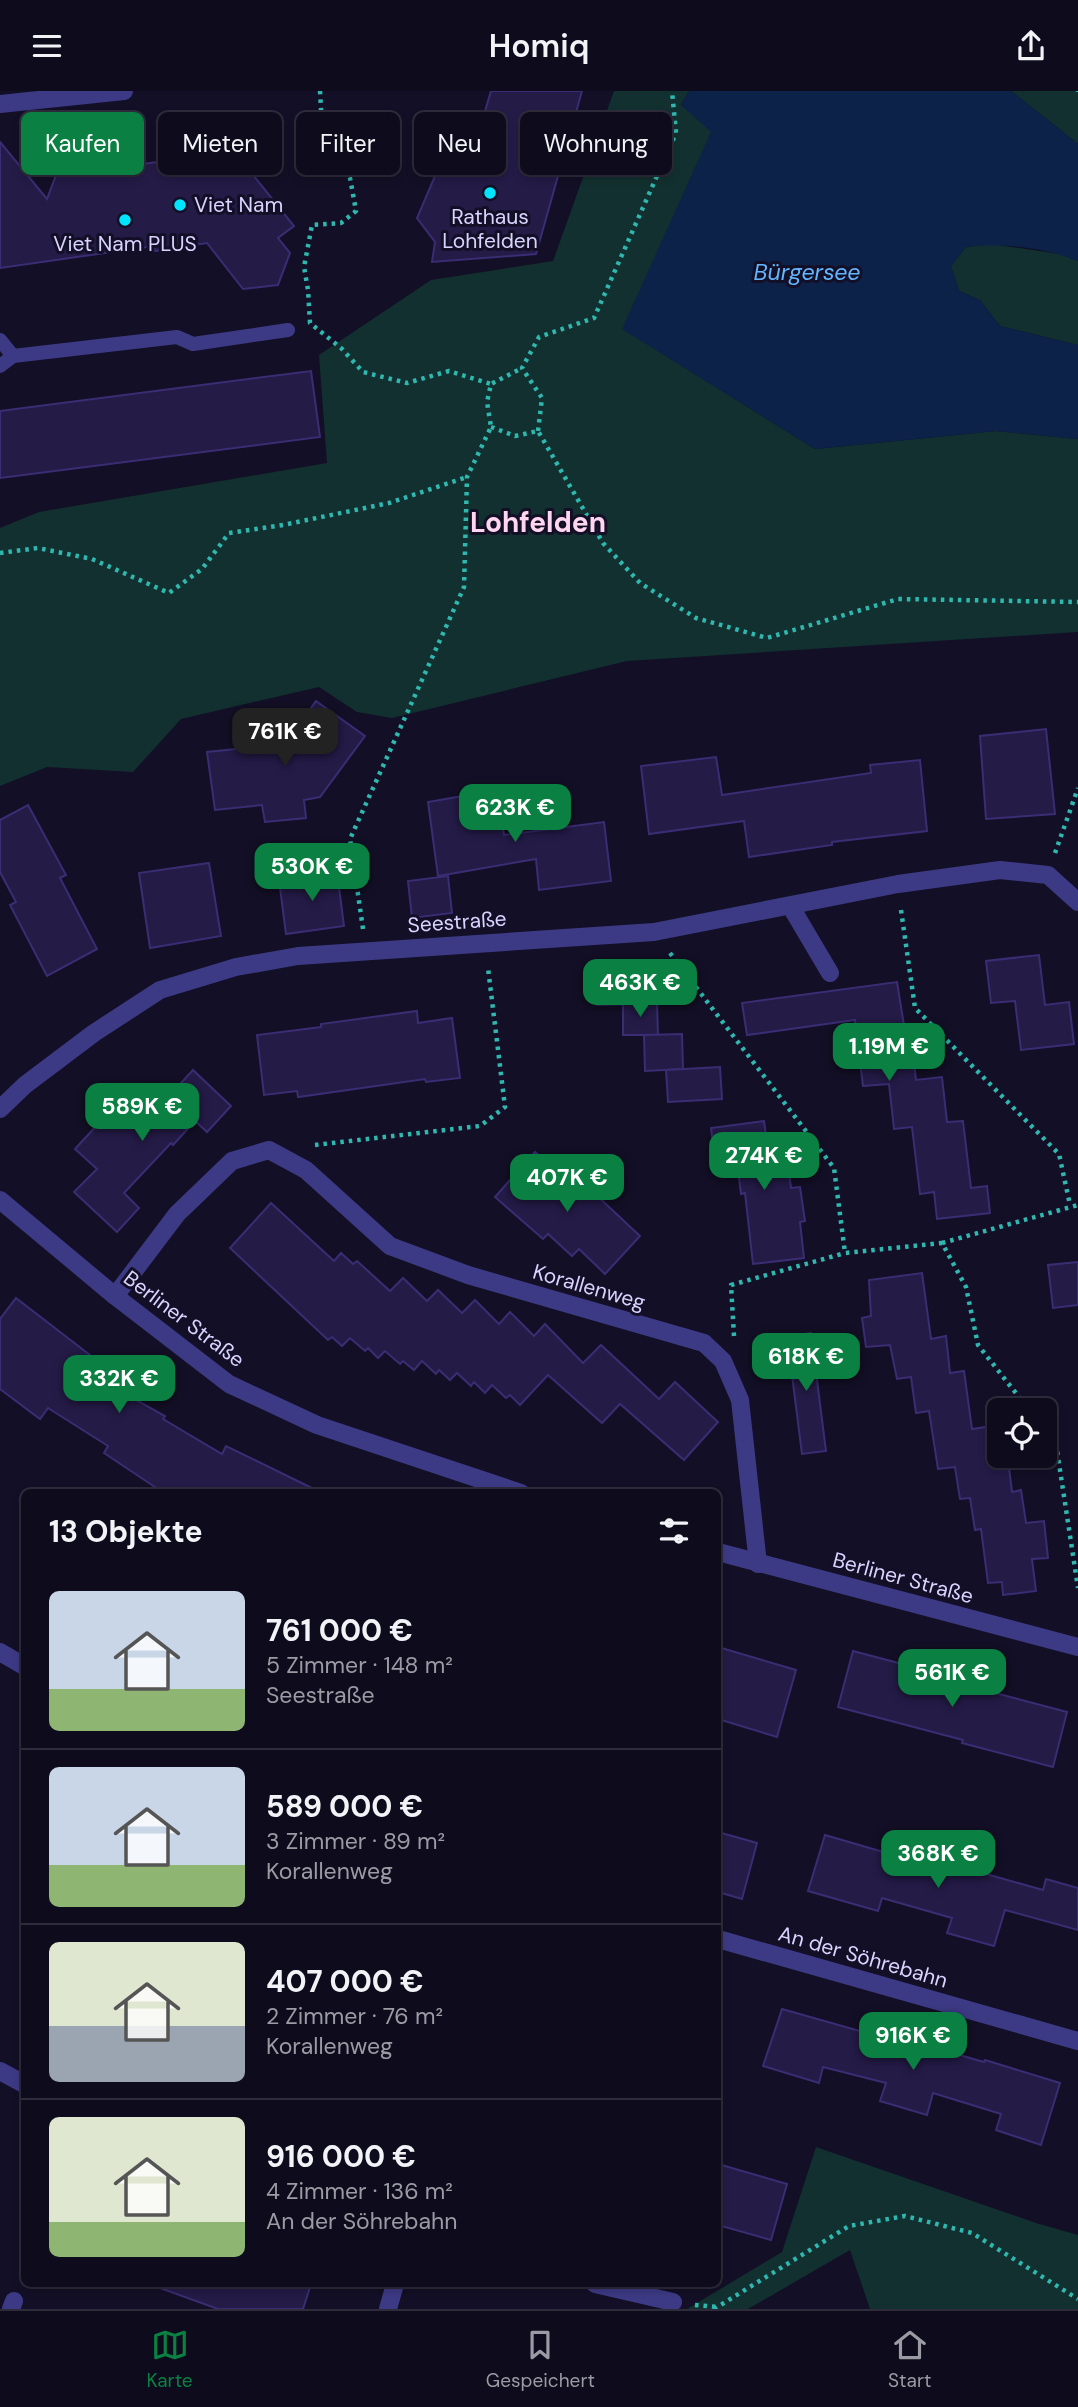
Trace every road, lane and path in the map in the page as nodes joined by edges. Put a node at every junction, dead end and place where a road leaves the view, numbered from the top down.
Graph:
1 (124, 91) edge
2 (320, 91) edge
3 (672, 91) edge
4 (0, 104) edge
5 (288, 330) dead end
6 (0, 340) edge
7 (13, 356) junction
8 (0, 366) edge
9 (522, 368) junction
10 (491, 384) junction
11 (491, 427) junction
12 (538, 431) junction
13 (467, 477) junction
14 (0, 553) edge
15 (1078, 602) edge
16 (1078, 788) edge
17 (1048, 875) junction
18 (898, 884) junction
19 (1078, 902) edge
20 (791, 907) junction
21 (654, 932) junction
22 (485, 943) junction
23 (367, 950) junction
24 (830, 973) dead end
25 (0, 1109) edge
26 (269, 1150) junction
27 (0, 1200) edge
28 (1070, 1205) junction
29 (1078, 1205) edge
30 (942, 1243) junction
31 (845, 1254) junction
32 (115, 1296) junction
33 (723, 1361) junction
34 (1020, 1398) edge
35 (1057, 1451) edge
36 (509, 1489) edge
37 (721, 1553) edge
38 (758, 1564) junction
39 (1078, 1588) edge
40 (1078, 1647) edge
41 (0, 1652) edge
42 (21, 1663) edge
43 (721, 1941) edge
44 (1078, 2041) edge
45 (0, 2071) edge
46 (21, 2082) edge
47 (394, 2287) edge
48 (608, 2287) edge
49 (1078, 2299) edge
50 (673, 2302) dead end
51 (388, 2309) edge
52 (714, 2309) edge

1 - 4 street
2 - 10 path
3 - 9 path
5 - 7 lane
6 - 7 lane
7 - 8 lane
9 - 10 path
9 - 12 path
10 - 11 path
11 - 12 path
11 - 13 path
12 - 15 path
13 - 14 path
13 - 23 path
16 - 17 path
17 - 18 street, Seestraße
17 - 19 street
18 - 20 street, Seestraße
18 - 28 path
20 - 21 street, Seestraße
20 - 24 street
21 - 22 street, Seestraße
21 - 31 path
22 - 23 street, Seestraße
22 - 26 path
23 - 25 street, Seestraße
26 - 32 street
26 - 33 street, Korallenweg
27 - 32 street, Berliner Straße
28 - 29 path
28 - 30 path
30 - 31 path
30 - 34 path
31 - 33 path
32 - 36 street, Berliner Straße
33 - 38 street, Korallenweg
35 - 39 path
37 - 38 street, Berliner Straße
38 - 40 street, Berliner Straße
41 - 42 street
43 - 44 street, An der Söhrebahn
45 - 46 street
47 - 51 street
48 - 50 street
49 - 52 path

